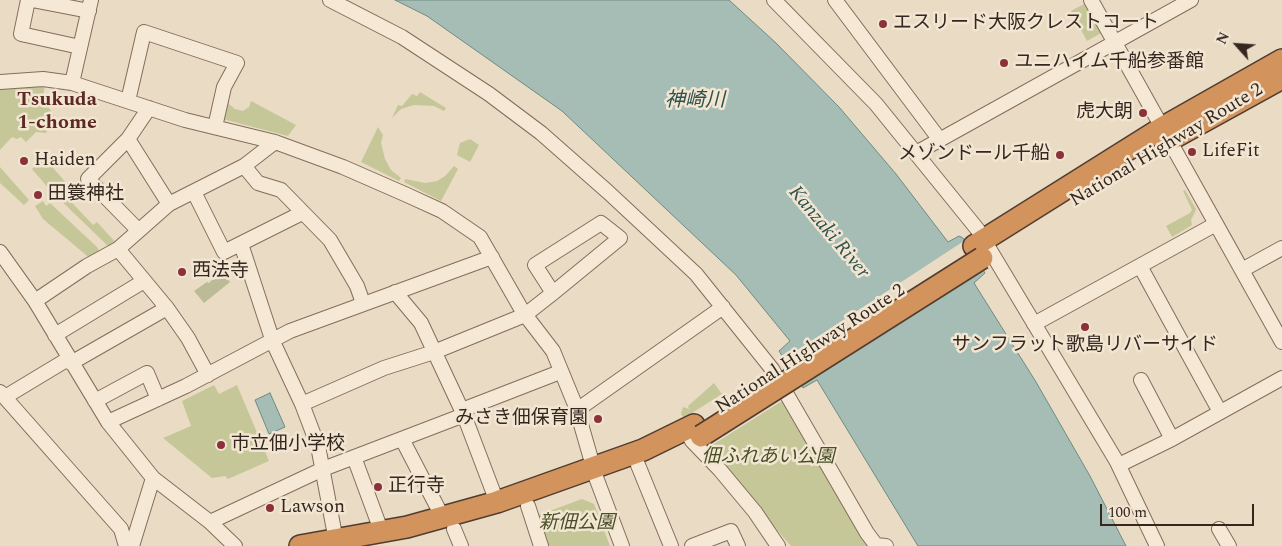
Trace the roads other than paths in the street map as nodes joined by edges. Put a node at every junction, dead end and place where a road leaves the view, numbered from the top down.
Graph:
1 (30, 0) edge
2 (330, 0) edge
3 (774, 0) edge
4 (1091, 0) edge
5 (1191, 0) edge
6 (837, 1) edge
7 (90, 6) edge
8 (1115, 43) junction
9 (80, 47) junction
10 (1282, 60) edge
11 (1282, 78) edge
12 (0, 82) edge
13 (72, 83) junction
14 (128, 101) junction
15 (149, 108) junction
16 (215, 127) junction
17 (1166, 134) junction
18 (128, 139) junction
19 (940, 140) junction
20 (275, 142) junction
21 (916, 153) junction
22 (244, 166) junction
23 (194, 192) junction
24 (169, 204) junction
25 (302, 213) junction
26 (1216, 224) junction
27 (138, 230) junction
28 (241, 244) junction
29 (1282, 248) edge
30 (118, 249) junction
31 (983, 249) junction
32 (0, 252) edge
33 (492, 257) junction
34 (1140, 266) junction
35 (1242, 270) junction
36 (144, 281) junction
37 (395, 292) junction
38 (553, 293) junction
39 (35, 301) junction
40 (363, 303) junction
41 (723, 307) junction
42 (167, 308) junction
43 (525, 315) junction
44 (1034, 324) junction
45 (54, 335) junction
46 (272, 342) junction
47 (1282, 342) edge
48 (434, 352) junction
49 (69, 361) junction
50 (560, 372) junction
51 (208, 375) junction
52 (1282, 378) edge
53 (1141, 380) dead end
54 (3, 394) edge
55 (158, 399) junction
56 (95, 401) junction
57 (302, 404) junction
58 (577, 410) junction
59 (463, 412) junction
60 (1220, 412) junction
61 (108, 422) junction
62 (693, 433) junction
63 (402, 439) junction
64 (1172, 439) junction
65 (354, 457) junction
66 (638, 465) junction
67 (1118, 465) junction
68 (323, 469) junction
69 (595, 474) junction
70 (153, 478) junction
71 (498, 502) junction
72 (528, 506) junction
73 (210, 522) junction
74 (1219, 529) dead end
75 (453, 531) edge
76 (384, 539) edge
77 (337, 544) edge
78 (126, 546) edge
79 (132, 546) edge
80 (235, 546) edge
81 (300, 546) edge
82 (541, 546) edge
83 (622, 546) edge
84 (671, 546) edge
85 (692, 546) edge
86 (738, 546) edge
87 (778, 546) edge
88 (886, 546) edge
89 (1157, 546) edge
90 (1229, 546) edge

1 - 7 street
1 - 9 street
2 - 41 street
3 - 21 street
4 - 8 street
5 - 8 street
6 - 19 street
7 - 9 street
8 - 17 street
8 - 19 street
9 - 13 street
10 - 17 highway, National Highway Route 2
11 - 17 highway, National Highway Route 2
12 - 13 street
13 - 14 street
14 - 15 street
14 - 16 street
15 - 16 street
15 - 18 street
16 - 20 street
17 - 26 street
17 - 31 highway, National Highway Route 2
18 - 24 street
18 - 27 street
19 - 21 street
20 - 22 street
20 - 33 street
21 - 31 street
22 - 23 street
22 - 25 street
23 - 24 street
23 - 28 street
24 - 27 street
25 - 28 street
25 - 40 street
26 - 34 street
26 - 35 street
27 - 30 street
28 - 46 street
29 - 35 street
30 - 36 street
30 - 39 street
31 - 44 street
31 - 62 highway, National Highway Route 2
32 - 39 street
33 - 37 street
33 - 43 street
34 - 44 street
34 - 60 street
35 - 47 street
36 - 42 street
36 - 45 street
37 - 40 street
37 - 48 street
38 - 38 street
38 - 43 street
39 - 45 street
40 - 46 street
41 - 58 street
41 - 88 street
42 - 49 street
42 - 51 street
43 - 48 street
43 - 50 street
44 - 67 street
45 - 49 street
46 - 51 street
46 - 57 street
48 - 57 street
48 - 59 street
49 - 54 street
49 - 56 street
50 - 58 street
50 - 59 street
51 - 55 street
52 - 60 street
53 - 64 street
54 - 78 street
55 - 56 street
55 - 61 street
56 - 61 street
57 - 68 street
58 - 69 street
59 - 63 street
59 - 71 street
60 - 64 street
61 - 70 street
62 - 66 highway, National Highway Route 2
62 - 69 highway, National Highway Route 2
62 - 87 street
63 - 65 street
63 - 75 street
64 - 67 street
65 - 68 street
65 - 76 street
66 - 69 highway, National Highway Route 2
66 - 84 street
67 - 89 street
68 - 73 street
68 - 77 street
69 - 71 highway, National Highway Route 2
69 - 72 highway, National Highway Route 2
69 - 83 street
70 - 73 street
70 - 79 street
71 - 75 highway, National Highway Route 2
72 - 75 highway, National Highway Route 2
72 - 82 street
73 - 80 street
74 - 90 street
75 - 76 highway, National Highway Route 2
76 - 77 highway, National Highway Route 2
77 - 81 highway, National Highway Route 2
85 - 86 street

